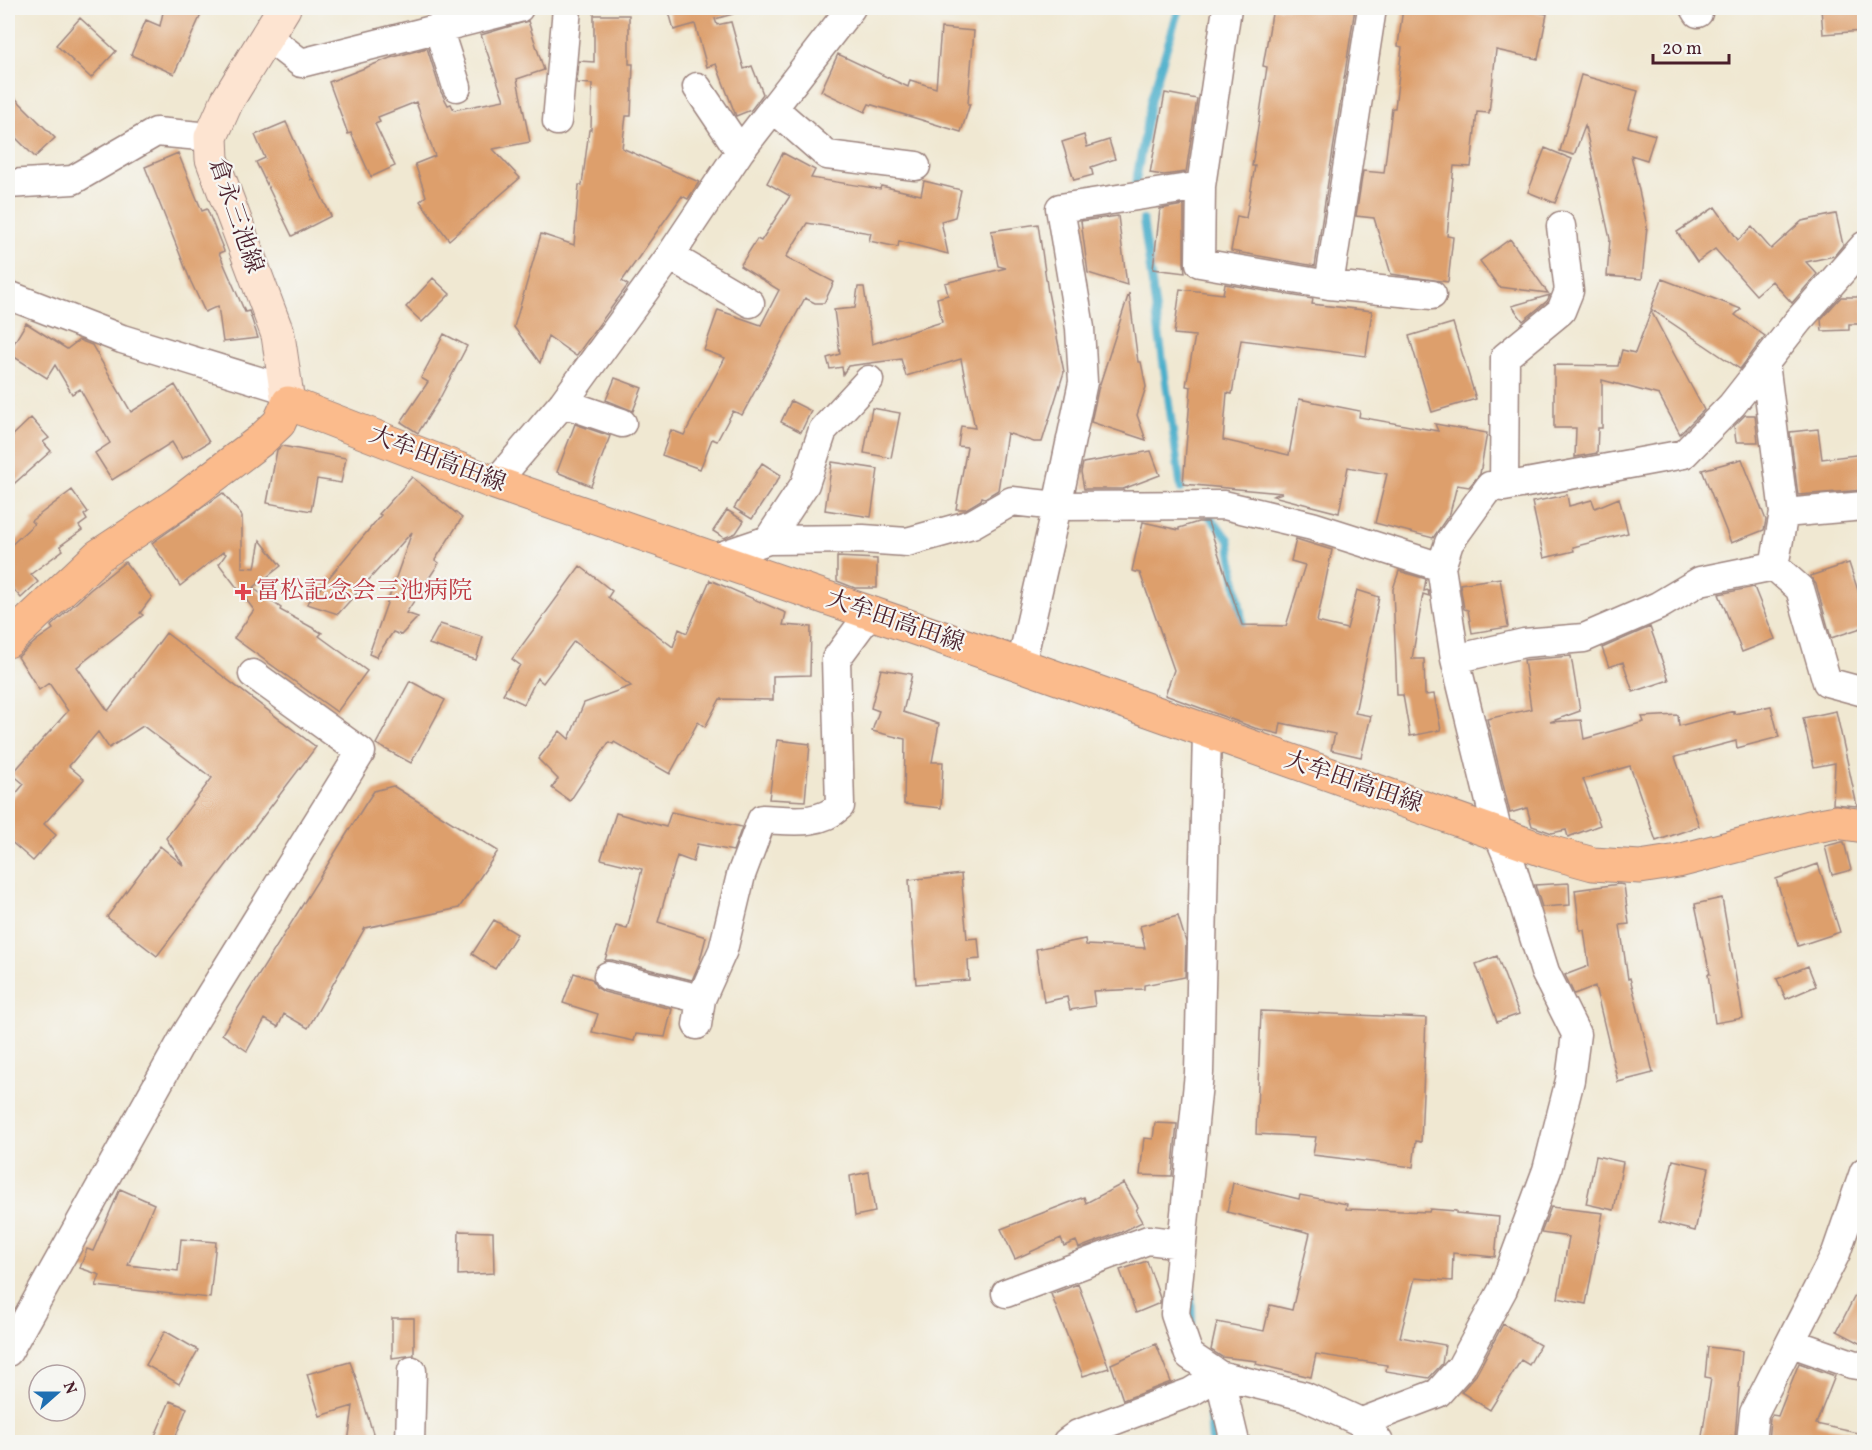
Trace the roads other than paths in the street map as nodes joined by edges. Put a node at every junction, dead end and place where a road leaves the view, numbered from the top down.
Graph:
1 (284, 8) edge
2 (519, 8) edge
3 (567, 8) edge
4 (851, 8) edge
5 (1227, 8) edge
6 (1372, 8) edge
7 (438, 28) junction
8 (266, 36) junction
9 (457, 87) dead end
10 (697, 87) dead end
11 (773, 108) junction
12 (557, 121) dead end
13 (211, 138) junction
14 (740, 151) junction
15 (916, 166) dead end
16 (8, 184) edge
17 (1200, 186) junction
18 (1561, 226) dead end
19 (1864, 246) edge
20 (670, 256) junction
21 (1329, 285) junction
22 (8, 295) edge
23 (1432, 295) dead end
24 (750, 303) dead end
25 (1765, 363) junction
26 (869, 380) dead end
27 (288, 397) junction
28 (563, 403) junction
29 (622, 423) dead end
30 (495, 483) junction
31 (1504, 488) junction
32 (1057, 506) junction
33 (1864, 506) edge
34 (1784, 513) junction
35 (768, 540) junction
36 (712, 559) junction
37 (1774, 566) junction
38 (1442, 567) junction
39 (870, 613) junction
40 (8, 641) edge
41 (1455, 659) junction
42 (1021, 665) junction
43 (253, 674) dead end
44 (1864, 692) edge
45 (1207, 732) junction
46 (1864, 826) edge
47 (1498, 834) junction
48 (608, 976) dead end
49 (1864, 1172) edge
50 (1182, 1244) junction
51 (1006, 1293) dead end
52 (1792, 1343) junction
53 (8, 1352) edge
54 (1864, 1366) edge
55 (412, 1371) dead end
56 (1219, 1376) junction
57 (1371, 1432) edge
58 (410, 1443) edge
59 (1067, 1443) edge
60 (1235, 1443) edge
61 (1751, 1443) edge

1 - 8 main road, 倉永三池線
2 - 7 street
3 - 12 street
4 - 11 street
5 - 17 street
6 - 21 street
7 - 8 street
7 - 9 street
8 - 13 main road, 倉永三池線
10 - 14 street
11 - 14 street
11 - 15 street
13 - 16 street
13 - 27 main road, 倉永三池線
14 - 20 street
17 - 21 street
17 - 32 street
18 - 31 street
19 - 25 street
20 - 24 street
20 - 28 street
21 - 23 street
22 - 27 street
25 - 31 street
25 - 34 street
26 - 35 street
27 - 30 main road, 大牟田高田線
27 - 40 main road
28 - 29 street
28 - 30 street
30 - 36 main road, 大牟田高田線
31 - 38 street
32 - 35 street
32 - 38 street
32 - 42 street
33 - 34 street
34 - 37 street
35 - 36 street
36 - 39 main road, 大牟田高田線
37 - 41 street
37 - 44 street
38 - 41 street
39 - 42 main road, 大牟田高田線
39 - 48 street
41 - 47 street
42 - 45 main road, 大牟田高田線
43 - 53 street
45 - 47 main road, 大牟田高田線
45 - 50 street
46 - 47 main road, 大牟田高田線
47 - 57 street
49 - 52 street
50 - 51 street
50 - 56 street
52 - 54 street
52 - 61 street
55 - 58 street
56 - 57 street
56 - 59 street
56 - 60 street

